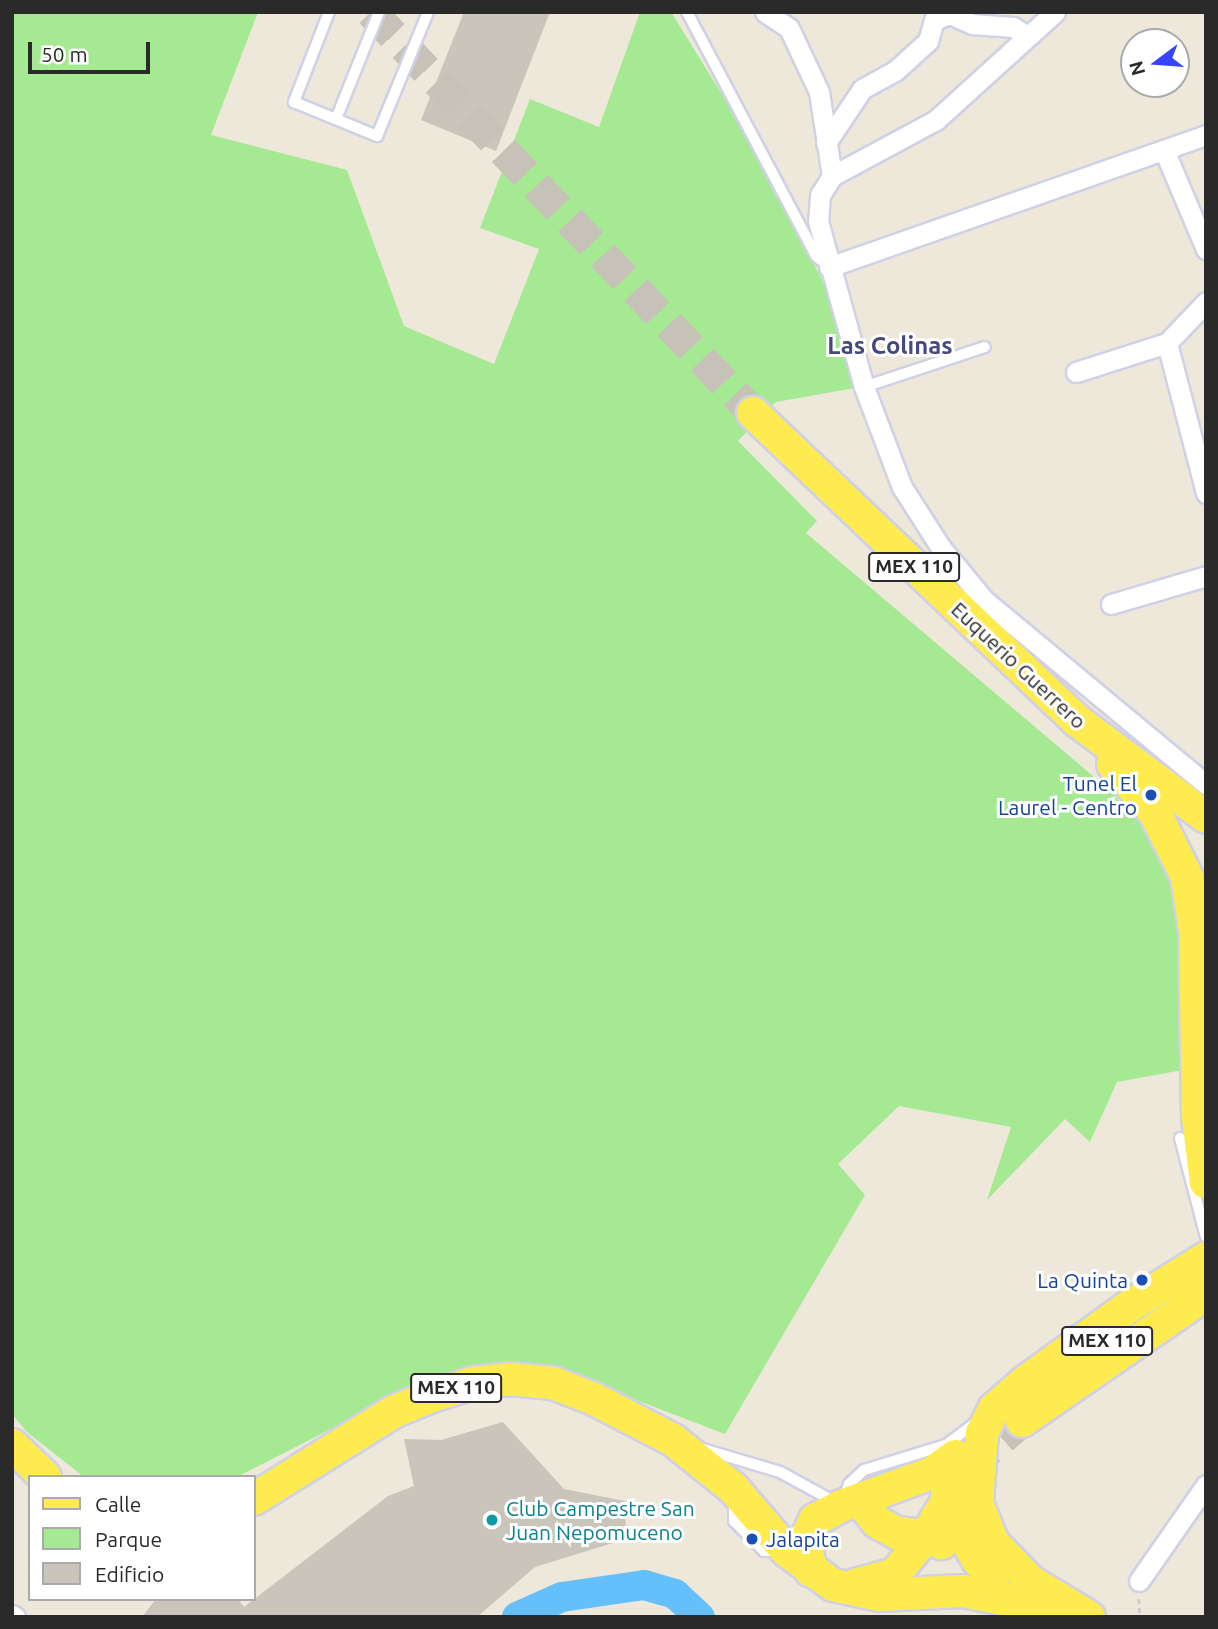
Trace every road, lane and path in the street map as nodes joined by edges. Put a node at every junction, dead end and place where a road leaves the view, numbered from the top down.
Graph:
1 (328, 12) edge
2 (379, 12) edge
3 (428, 12) edge
4 (687, 12) edge
5 (765, 12) edge
6 (1055, 12) edge
7 (1026, 35) junction
8 (337, 119) junction
9 (1206, 135) edge
10 (826, 143) junction
11 (1164, 150) junction
12 (832, 176) junction
13 (1206, 249) edge
14 (829, 267) junction
15 (1206, 302) edge
16 (1167, 343) junction
17 (985, 347) dead end
18 (1076, 372) dead end
19 (863, 387) junction
20 (753, 413) tunnel mouth
21 (1206, 493) edge
22 (1206, 576) edge
23 (1111, 604) dead end
24 (1076, 720) junction
25 (1206, 784) edge
26 (1206, 817) edge
27 (1180, 1138) dead end
28 (1206, 1183) edge
29 (1206, 1237) edge
30 (1206, 1258) edge
31 (1206, 1278) edge
32 (1206, 1294) edge
33 (1009, 1413) junction
34 (673, 1440) junction
35 (12, 1446) edge
36 (956, 1474) junction
37 (43, 1475) edge
38 (1206, 1485) edge
39 (256, 1498) edge
40 (851, 1503) junction
41 (926, 1536) junction
42 (978, 1560) junction
43 (822, 1578) junction
44 (1139, 1581) dead end
45 (1040, 1612) edge
46 (1088, 1617) edge

1 - 8 lane
2 - 8 lane
3 - 8 lane
4 - 14 lane
5 - 10 street
6 - 7 street
7 - 10 street
7 - 12 street
9 - 11 street
10 - 12 street
11 - 13 street
11 - 14 street
12 - 14 street
14 - 19 street
15 - 16 street
16 - 18 street
16 - 21 street
17 - 19 lane
19 - 25 street
20 - 24 main road, Euquerio Guerrero / MEX 110
22 - 23 street
24 - 26 main road, Euquerio Guerrero / MEX 110
24 - 28 main road, MEX 110
27 - 29 lane
30 - 33 main road
31 - 33 main road, MEX 110
32 - 33 main road, MEX 110
33 - 40 lane
33 - 46 main road
34 - 39 main road, MEX 110
34 - 40 lane
34 - 43 main road, MEX 110
35 - 37 main road
36 - 40 main road
36 - 41 main road
36 - 42 main road
38 - 44 street
40 - 41 main road
40 - 43 main road
41 - 42 main road
41 - 43 main road
42 - 45 main road
43 - 45 main road, MEX 110

